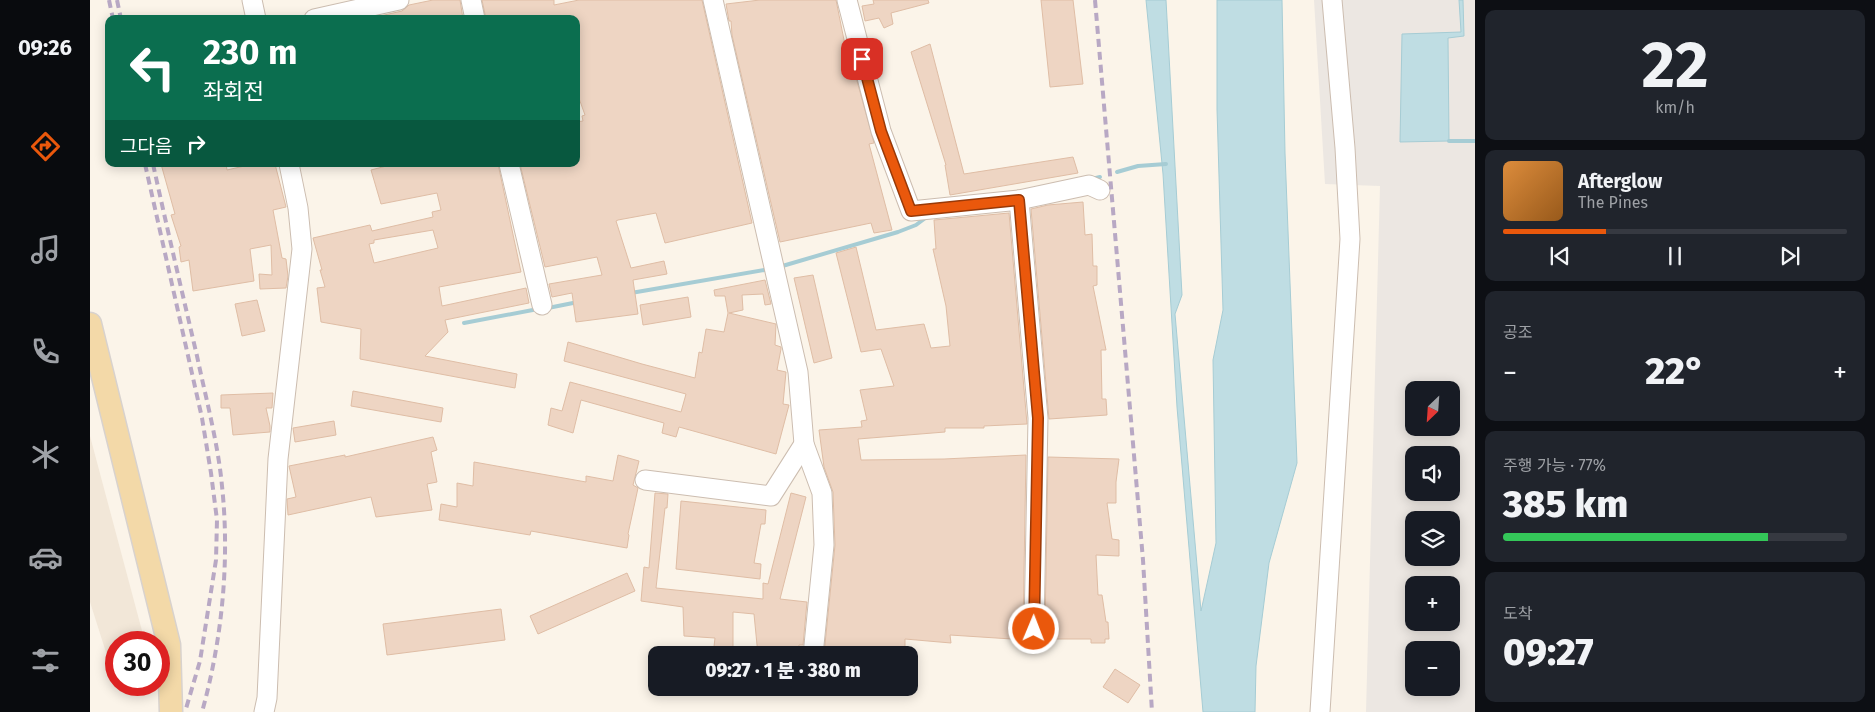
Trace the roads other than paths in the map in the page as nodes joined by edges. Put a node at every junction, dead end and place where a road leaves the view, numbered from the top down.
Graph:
1 (252, 0) edge
2 (399, 0) edge
3 (471, 0) edge
4 (713, 0) edge
5 (847, 0) edge
6 (1332, 0) edge
7 (255, 15) edge
8 (332, 15) edge
9 (474, 15) edge
10 (290, 167) edge
11 (510, 167) edge
12 (1100, 190) dead end
13 (1019, 200) junction
14 (542, 305) dead end
15 (90, 324) edge
16 (800, 452) junction
17 (645, 480) dead end
18 (1034, 629) dead end
19 (814, 646) edge
20 (171, 712) edge
21 (264, 712) edge
22 (1320, 712) edge

1 - 7 street
2 - 8 street
3 - 9 street
4 - 16 street
5 - 13 street
6 - 22 street
10 - 21 street
11 - 14 street
12 - 13 street
13 - 18 street
15 - 20 main road
16 - 17 street
16 - 19 street

